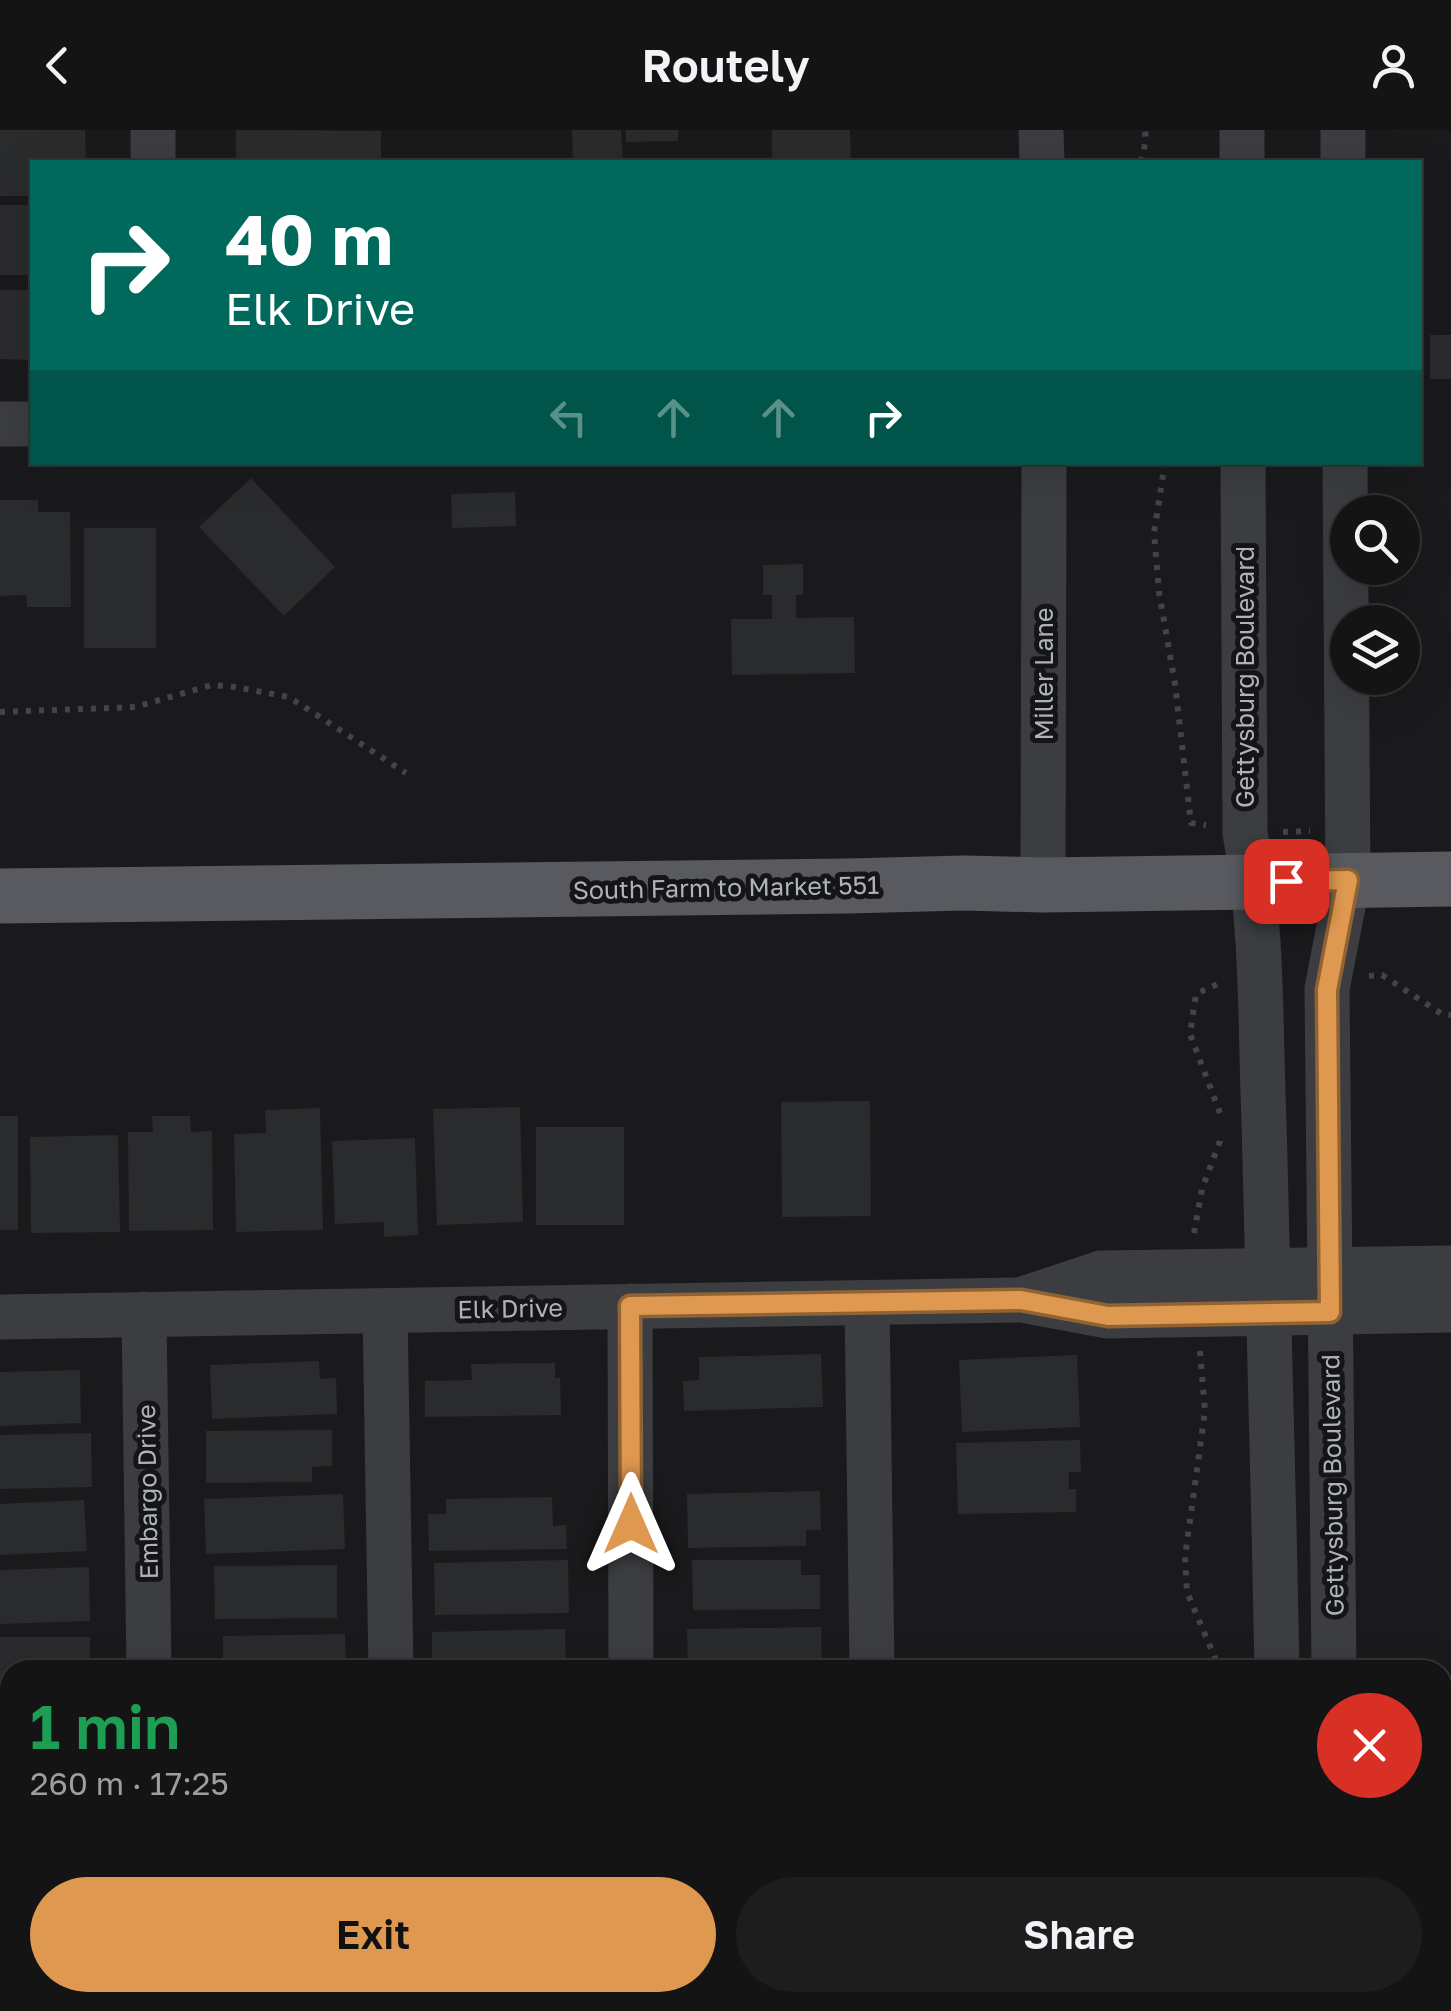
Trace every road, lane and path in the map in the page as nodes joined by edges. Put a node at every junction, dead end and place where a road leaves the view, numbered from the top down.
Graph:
1 (153, 130) edge
2 (1041, 130) edge
3 (1145, 130) edge
4 (1242, 130) edge
5 (1343, 130) edge
6 (153, 160) edge
7 (1042, 160) edge
8 (1141, 160) edge
9 (1242, 160) edge
10 (1343, 160) edge
11 (0, 424) edge
12 (30, 424) edge
13 (1044, 465) edge
14 (1165, 465) edge
15 (1244, 465) edge
16 (1345, 465) edge
17 (0, 712) edge
18 (406, 773) dead end
19 (1191, 823) dead end
20 (1348, 880) junction
21 (1451, 880) edge
22 (1254, 882) junction
23 (1043, 885) junction
24 (0, 896) edge
25 (1330, 977) junction
26 (1451, 1015) edge
27 (1451, 1268) edge
28 (1330, 1291) junction
29 (1268, 1292) junction
30 (867, 1302) junction
31 (630, 1306) junction
32 (1451, 1310) edge
33 (385, 1311) junction
34 (144, 1314) junction
35 (0, 1317) edge
36 (149, 1660) edge
37 (391, 1660) edge
38 (631, 1660) edge
39 (872, 1660) edge
40 (1276, 1660) edge
41 (1334, 1660) edge

1 - 6 street
2 - 7 street
3 - 8 path
4 - 9 street
5 - 10 street
11 - 12 street
13 - 23 street, Miller Lane
14 - 19 path
15 - 22 street, Gettysburg Boulevard
16 - 20 street, Gettysburg Boulevard
17 - 18 path
20 - 21 main road, South Farm to Market 551
20 - 22 main road, South Farm to Market 551
20 - 25 street, Gettysburg Boulevard
22 - 23 main road, South Farm to Market 551
22 - 29 street, Gettysburg Boulevard
23 - 24 main road, South Farm to Market 551
25 - 26 path
25 - 28 street, Gettysburg Boulevard
27 - 28 street
28 - 29 street, Elk Drive
28 - 32 street
28 - 41 street, Gettysburg Boulevard
29 - 30 street, Elk Drive
29 - 40 street, Gettysburg Boulevard
30 - 31 street, Elk Drive
30 - 39 street
31 - 33 street, Elk Drive
31 - 38 street
33 - 34 street, Elk Drive
33 - 37 street
34 - 35 street, Elk Drive
34 - 36 street, Embargo Drive

